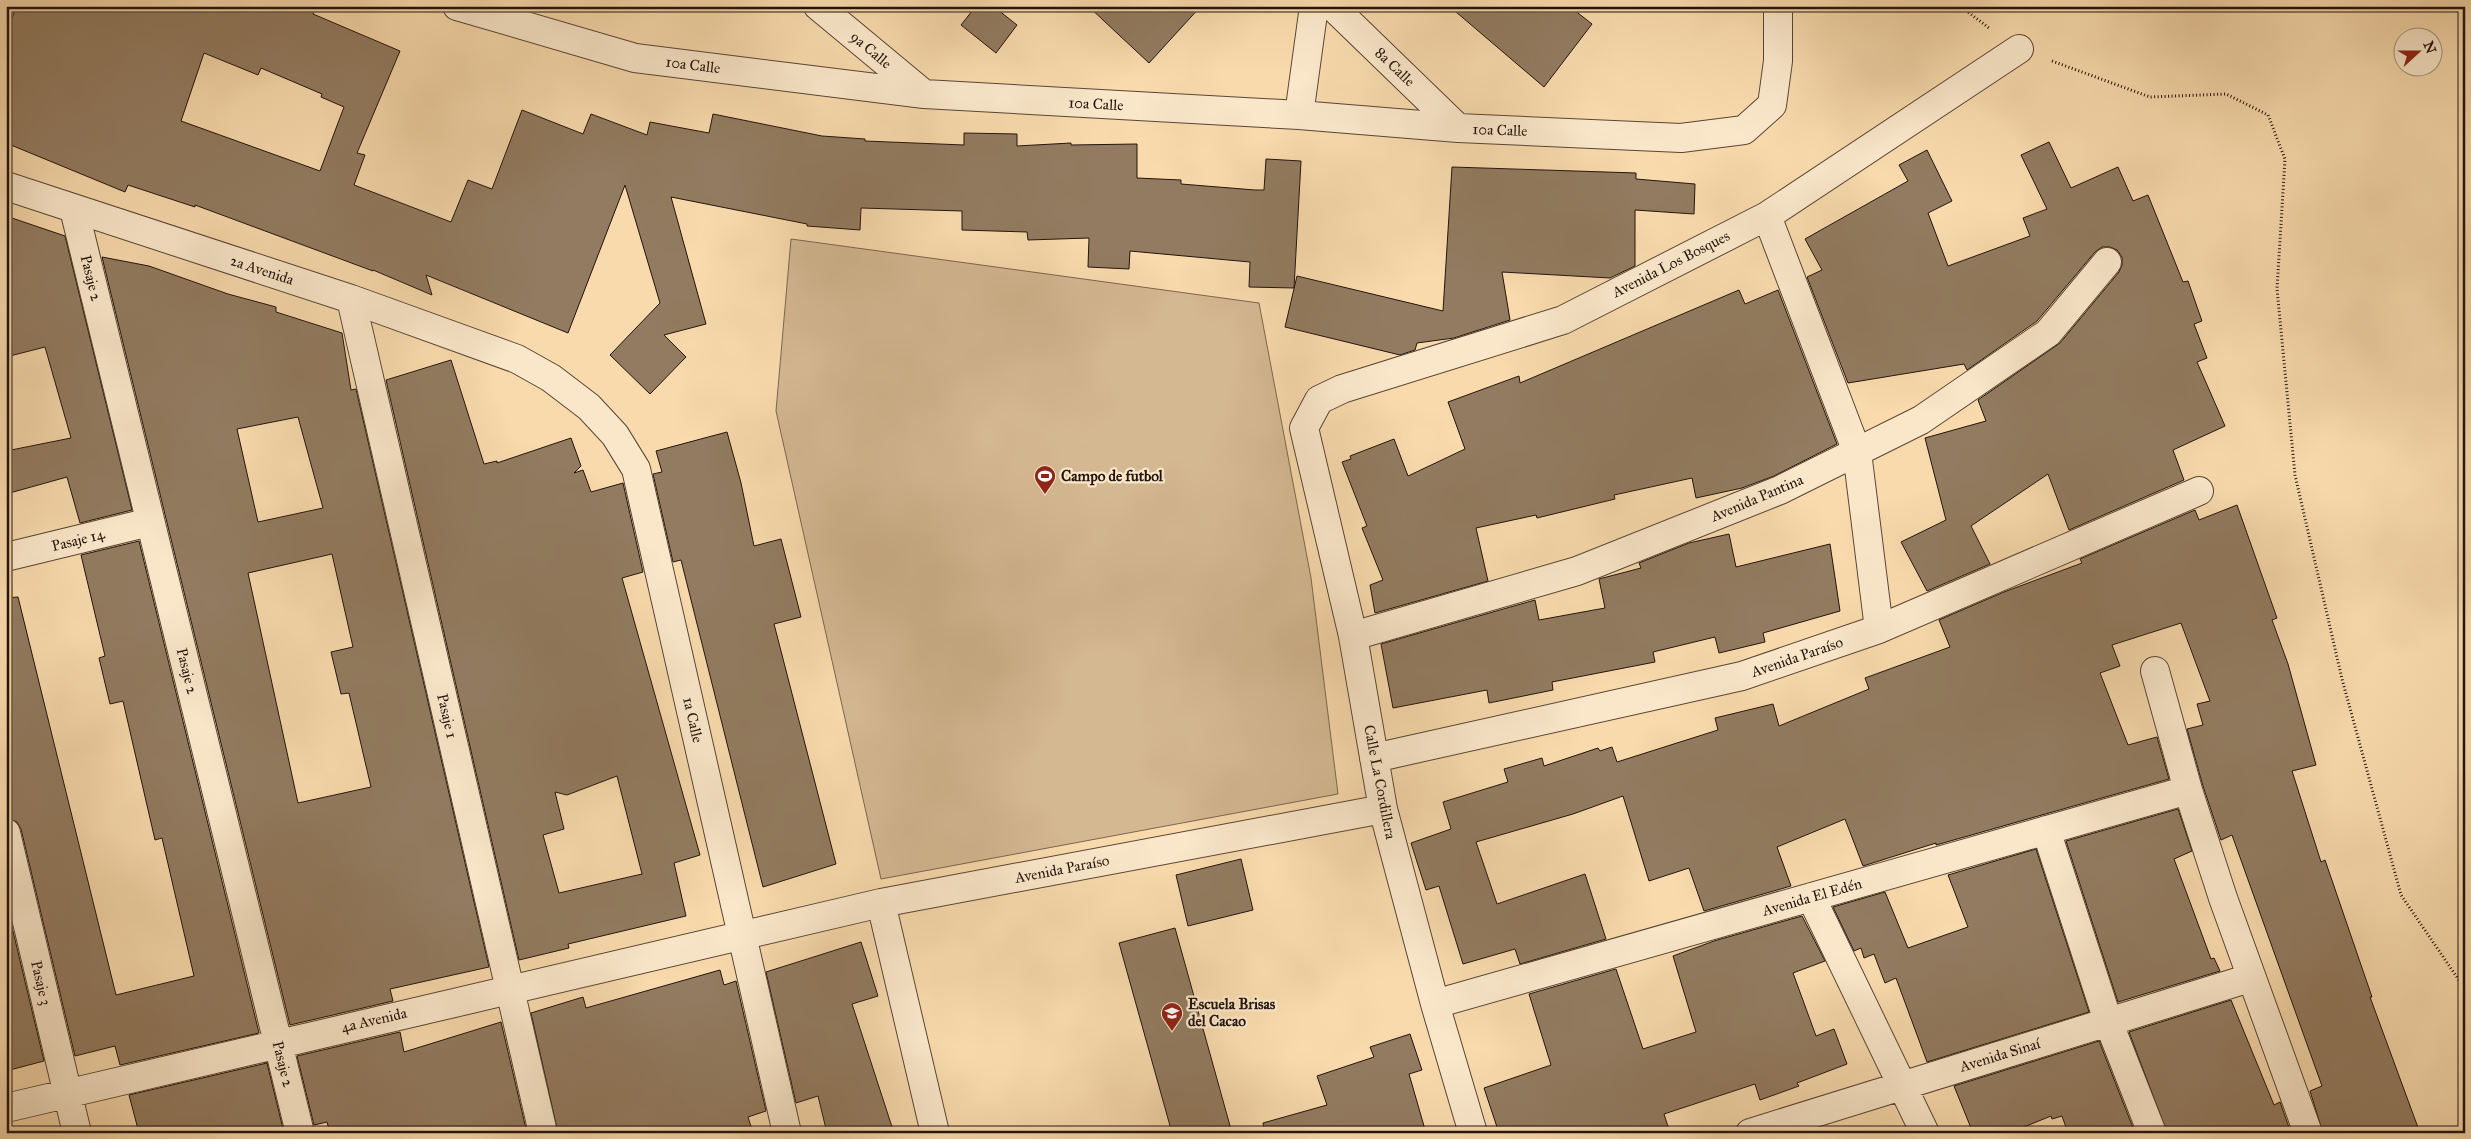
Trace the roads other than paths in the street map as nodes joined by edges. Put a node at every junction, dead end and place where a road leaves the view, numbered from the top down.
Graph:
1 (457, 6) edge
2 (818, 6) edge
3 (1314, 6) edge
4 (1332, 6) edge
5 (1778, 6) edge
6 (2019, 49) road end
7 (924, 94) junction
8 (1299, 115) junction
9 (1458, 128) junction
10 (6, 186) edge
11 (74, 210) junction
12 (1767, 216) junction
13 (2107, 262) dead end
14 (351, 299) junction
15 (517, 359) joint
16 (1304, 428) joint
17 (1856, 452) junction
18 (2199, 491) dead end
19 (150, 522) junction
20 (6, 557) edge
21 (1879, 629) junction
22 (1353, 636) junction
23 (2155, 671) dead end
24 (1374, 758) junction
25 (2188, 790) junction
26 (1383, 809) junction
27 (2046, 830) junction
28 (6, 833) edge
29 (1810, 897) junction
30 (881, 903) junction
31 (742, 935) junction
32 (2250, 978) junction
33 (510, 988) junction
34 (1435, 1004) junction
35 (2108, 1022) junction
36 (278, 1043) junction
37 (1901, 1085) junction
38 (67, 1093) junction
39 (6, 1108) edge
40 (77, 1133) edge
41 (300, 1133) edge
42 (543, 1133) edge
43 (787, 1133) edge
44 (935, 1133) edge
45 (1473, 1133) edge
46 (1750, 1133) edge
47 (1925, 1133) edge
48 (2152, 1133) edge
49 (2308, 1133) edge

1 - 7 street, 10a Calle
2 - 7 street, 9a Calle
3 - 8 street
4 - 9 street, 8a Calle
5 - 9 street, 10a Calle
6 - 12 street, Avenida Los Bosques
7 - 8 street, 10a Calle
8 - 9 street, 10a Calle
10 - 11 street, 2a Avenida
11 - 14 street, 2a Avenida
11 - 19 street, Pasaje 2
12 - 16 street, Avenida Los Bosques
12 - 17 street
13 - 17 street, Avenida Pantina
14 - 15 street, 2a Avenida
14 - 33 street, Pasaje 1
15 - 31 street, 1a Calle
16 - 22 street, Calle La Cordillera
17 - 21 street
17 - 22 street, Avenida Pantina
18 - 21 street, Avenida Paraíso
19 - 20 street, Pasaje 14
19 - 36 street, Pasaje 2
21 - 24 street, Avenida Paraíso
22 - 24 street, Calle La Cordillera
23 - 25 street
24 - 26 street, Calle La Cordillera
25 - 27 street, Avenida El Edén
25 - 32 street
26 - 30 street, Avenida Paraíso
26 - 34 street, Calle La Cordillera
27 - 29 street, Avenida El Edén
27 - 35 street
28 - 38 street, Pasaje 3
29 - 34 street, Avenida El Edén
29 - 37 street
30 - 31 street, Avenida Paraíso
30 - 44 street
31 - 33 street, 4a Avenida
31 - 43 street, 1a Calle
32 - 35 street, Avenida Sinaí
32 - 49 street
33 - 36 street, 4a Avenida
33 - 42 street, Pasaje 1
34 - 45 street, Calle La Cordillera
35 - 37 street, Avenida Sinaí
35 - 48 street
36 - 38 street, 4a Avenida
36 - 41 street, Pasaje 2
37 - 46 street, Avenida Sinaí
37 - 47 street
38 - 39 street, 4a Avenida
38 - 40 street, Pasaje 3

